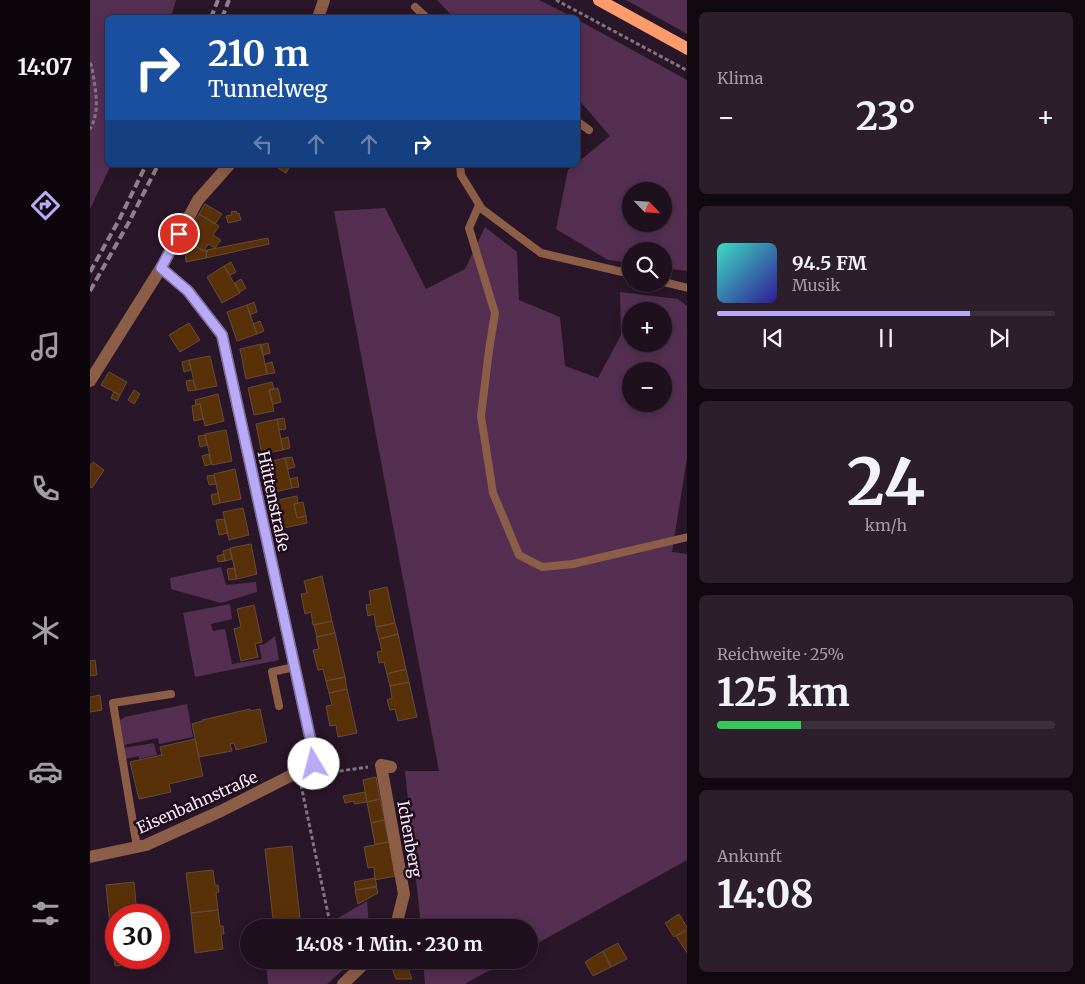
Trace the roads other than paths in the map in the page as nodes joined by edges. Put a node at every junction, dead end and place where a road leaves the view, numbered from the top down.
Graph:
1 (324, 0) edge
2 (598, 0) edge
3 (415, 7) dead end
4 (319, 15) edge
5 (423, 15) edge
6 (687, 48) edge
7 (580, 123) edge
8 (589, 130) dead end
9 (227, 167) edge
10 (460, 167) edge
11 (480, 205) junction
12 (161, 268) junction
13 (622, 272) edge
14 (672, 284) edge
15 (687, 288) edge
16 (90, 381) edge
17 (687, 537) edge
18 (294, 667) junction
19 (170, 694) dead end
20 (279, 706) dead end
21 (314, 764) joint
22 (386, 766) road end
23 (137, 847) junction
24 (90, 857) edge
25 (398, 919) edge
26 (359, 969) edge
27 (344, 983) edge

1 - 4 street
2 - 6 main road
3 - 5 lane
7 - 8 lane
9 - 12 street
10 - 11 lane
11 - 13 lane
11 - 17 lane
12 - 16 street
12 - 18 street, Hüttenstraße
14 - 15 lane
18 - 20 lane
18 - 21 street, Hüttenstraße
19 - 23 lane
21 - 23 street, Eisenbahnstraße
22 - 25 street, Ichenberg
23 - 24 street, Eisenbahnstraße
26 - 27 street

